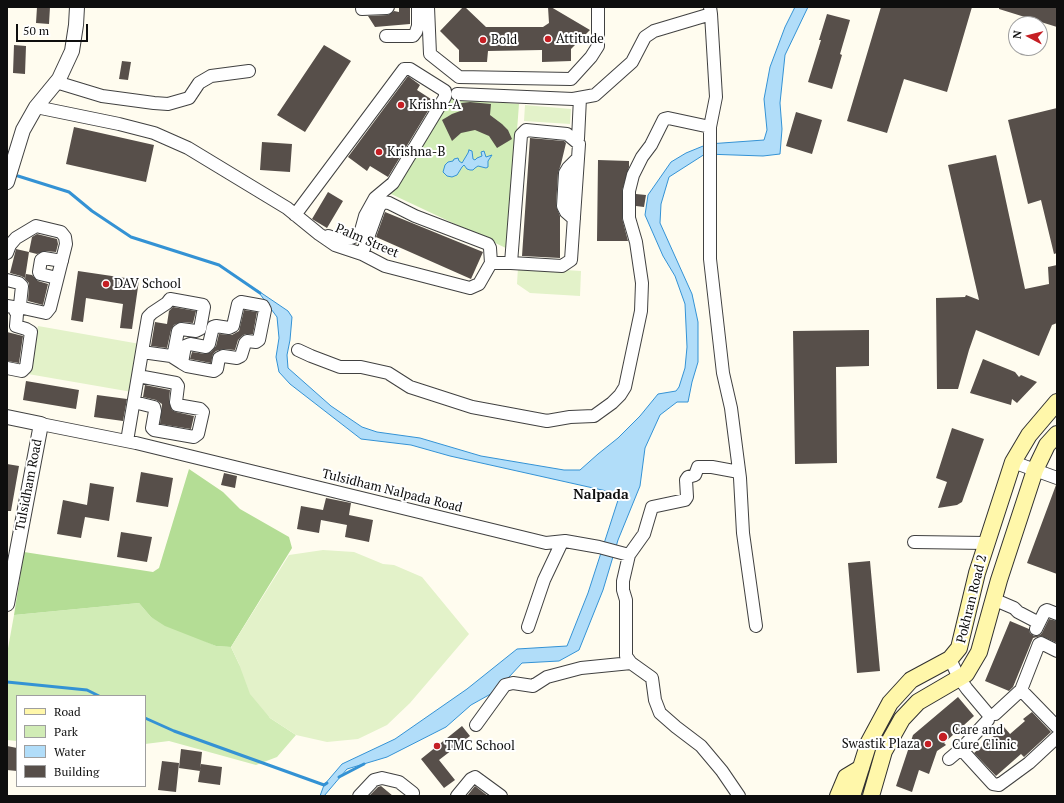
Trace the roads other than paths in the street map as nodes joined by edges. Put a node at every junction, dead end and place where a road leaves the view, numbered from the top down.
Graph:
1 (77, 7) edge
2 (388, 7) edge
3 (418, 7) edge
4 (428, 7) edge
5 (598, 7) edge
6 (362, 9) dead end
7 (711, 10) edge
8 (386, 36) dead end
9 (249, 71) dead end
10 (56, 82) junction
11 (457, 94) dead end
12 (576, 98) junction
13 (36, 107) junction
14 (710, 127) junction
15 (579, 142) junction
16 (7, 182) edge
17 (295, 215) junction
18 (319, 234) junction
19 (7, 252) edge
20 (362, 254) junction
21 (62, 262) junction
22 (491, 263) junction
23 (511, 263) junction
24 (57, 278) junction
25 (7, 280) edge
26 (7, 301) edge
27 (7, 306) edge
28 (20, 328) junction
29 (298, 350) dead end
30 (142, 352) junction
31 (170, 356) junction
32 (182, 363) junction
33 (7, 368) edge
34 (138, 376) junction
35 (134, 402) junction
36 (1057, 402) edge
37 (7, 416) edge
38 (40, 424) junction
39 (1057, 434) edge
40 (127, 442) junction
41 (1013, 462) junction
42 (1035, 470) junction
43 (739, 472) junction
44 (1057, 478) edge
45 (562, 542) junction
46 (914, 542) dead end
47 (986, 543) junction
48 (623, 554) junction
49 (993, 599) junction
50 (7, 604) edge
51 (1057, 614) edge
52 (756, 626) dead end
53 (528, 627) dead end
54 (1057, 651) edge
55 (950, 659) junction
56 (631, 664) junction
57 (959, 678) junction
58 (1021, 690) junction
59 (990, 716) junction
60 (476, 725) dead end
61 (1057, 727) edge
62 (1057, 737) edge
63 (961, 749) junction
64 (949, 759) dead end
65 (861, 768) junction
66 (853, 792) edge
67 (872, 794) edge
68 (359, 796) edge
69 (412, 796) edge
70 (457, 796) edge
71 (501, 796) edge
72 (739, 796) edge
73 (838, 796) edge

1 - 10 street
2 - 6 street
3 - 8 street
4 - 5 street
7 - 12 street
7 - 14 street
9 - 10 street
10 - 13 street
11 - 12 street
12 - 15 street
13 - 16 street
13 - 17 street, Palm Street
14 - 29 street
14 - 43 street
15 - 23 street
15 - 23 street
17 - 18 street, Palm Street
17 - 18 street
18 - 20 street, Palm Street
19 - 21 street
20 - 22 street, Palm Street
20 - 22 street
21 - 24 street
21 - 24 street
22 - 23 street
24 - 25 street
26 - 28 street
27 - 28 street
28 - 33 street
30 - 31 street
30 - 31 street
30 - 34 street
31 - 32 street
32 - 32 street
34 - 35 street
34 - 35 street
35 - 40 street
36 - 41 main road, Pokhran Road 2
37 - 38 street, Tulsidham Road
38 - 40 street, Tulsidham Nalpada Road
38 - 50 street, Tulsidham Road
39 - 42 main road, Pokhran Road 2
40 - 45 street, Tulsidham Nalpada Road
41 - 42 street
41 - 47 main road, Pokhran Road 2
42 - 44 street
42 - 49 main road, Pokhran Road 2
43 - 48 street
43 - 52 street
45 - 48 street, Tulsidham Nalpada Road
45 - 53 street
46 - 47 street
47 - 55 main road, Pokhran Road 2
48 - 56 street
49 - 51 street
49 - 57 main road, Pokhran Road 2
54 - 58 street
55 - 57 street
55 - 65 main road, Pokhran Road 2
56 - 60 street
56 - 72 street
57 - 59 street
57 - 67 main road, Pokhran Road 2
58 - 59 street
58 - 61 street
59 - 63 street
62 - 63 street
63 - 64 street
65 - 66 main road, Pokhran Road 2
65 - 73 main road
66 - 67 main road
68 - 69 street
70 - 71 street

